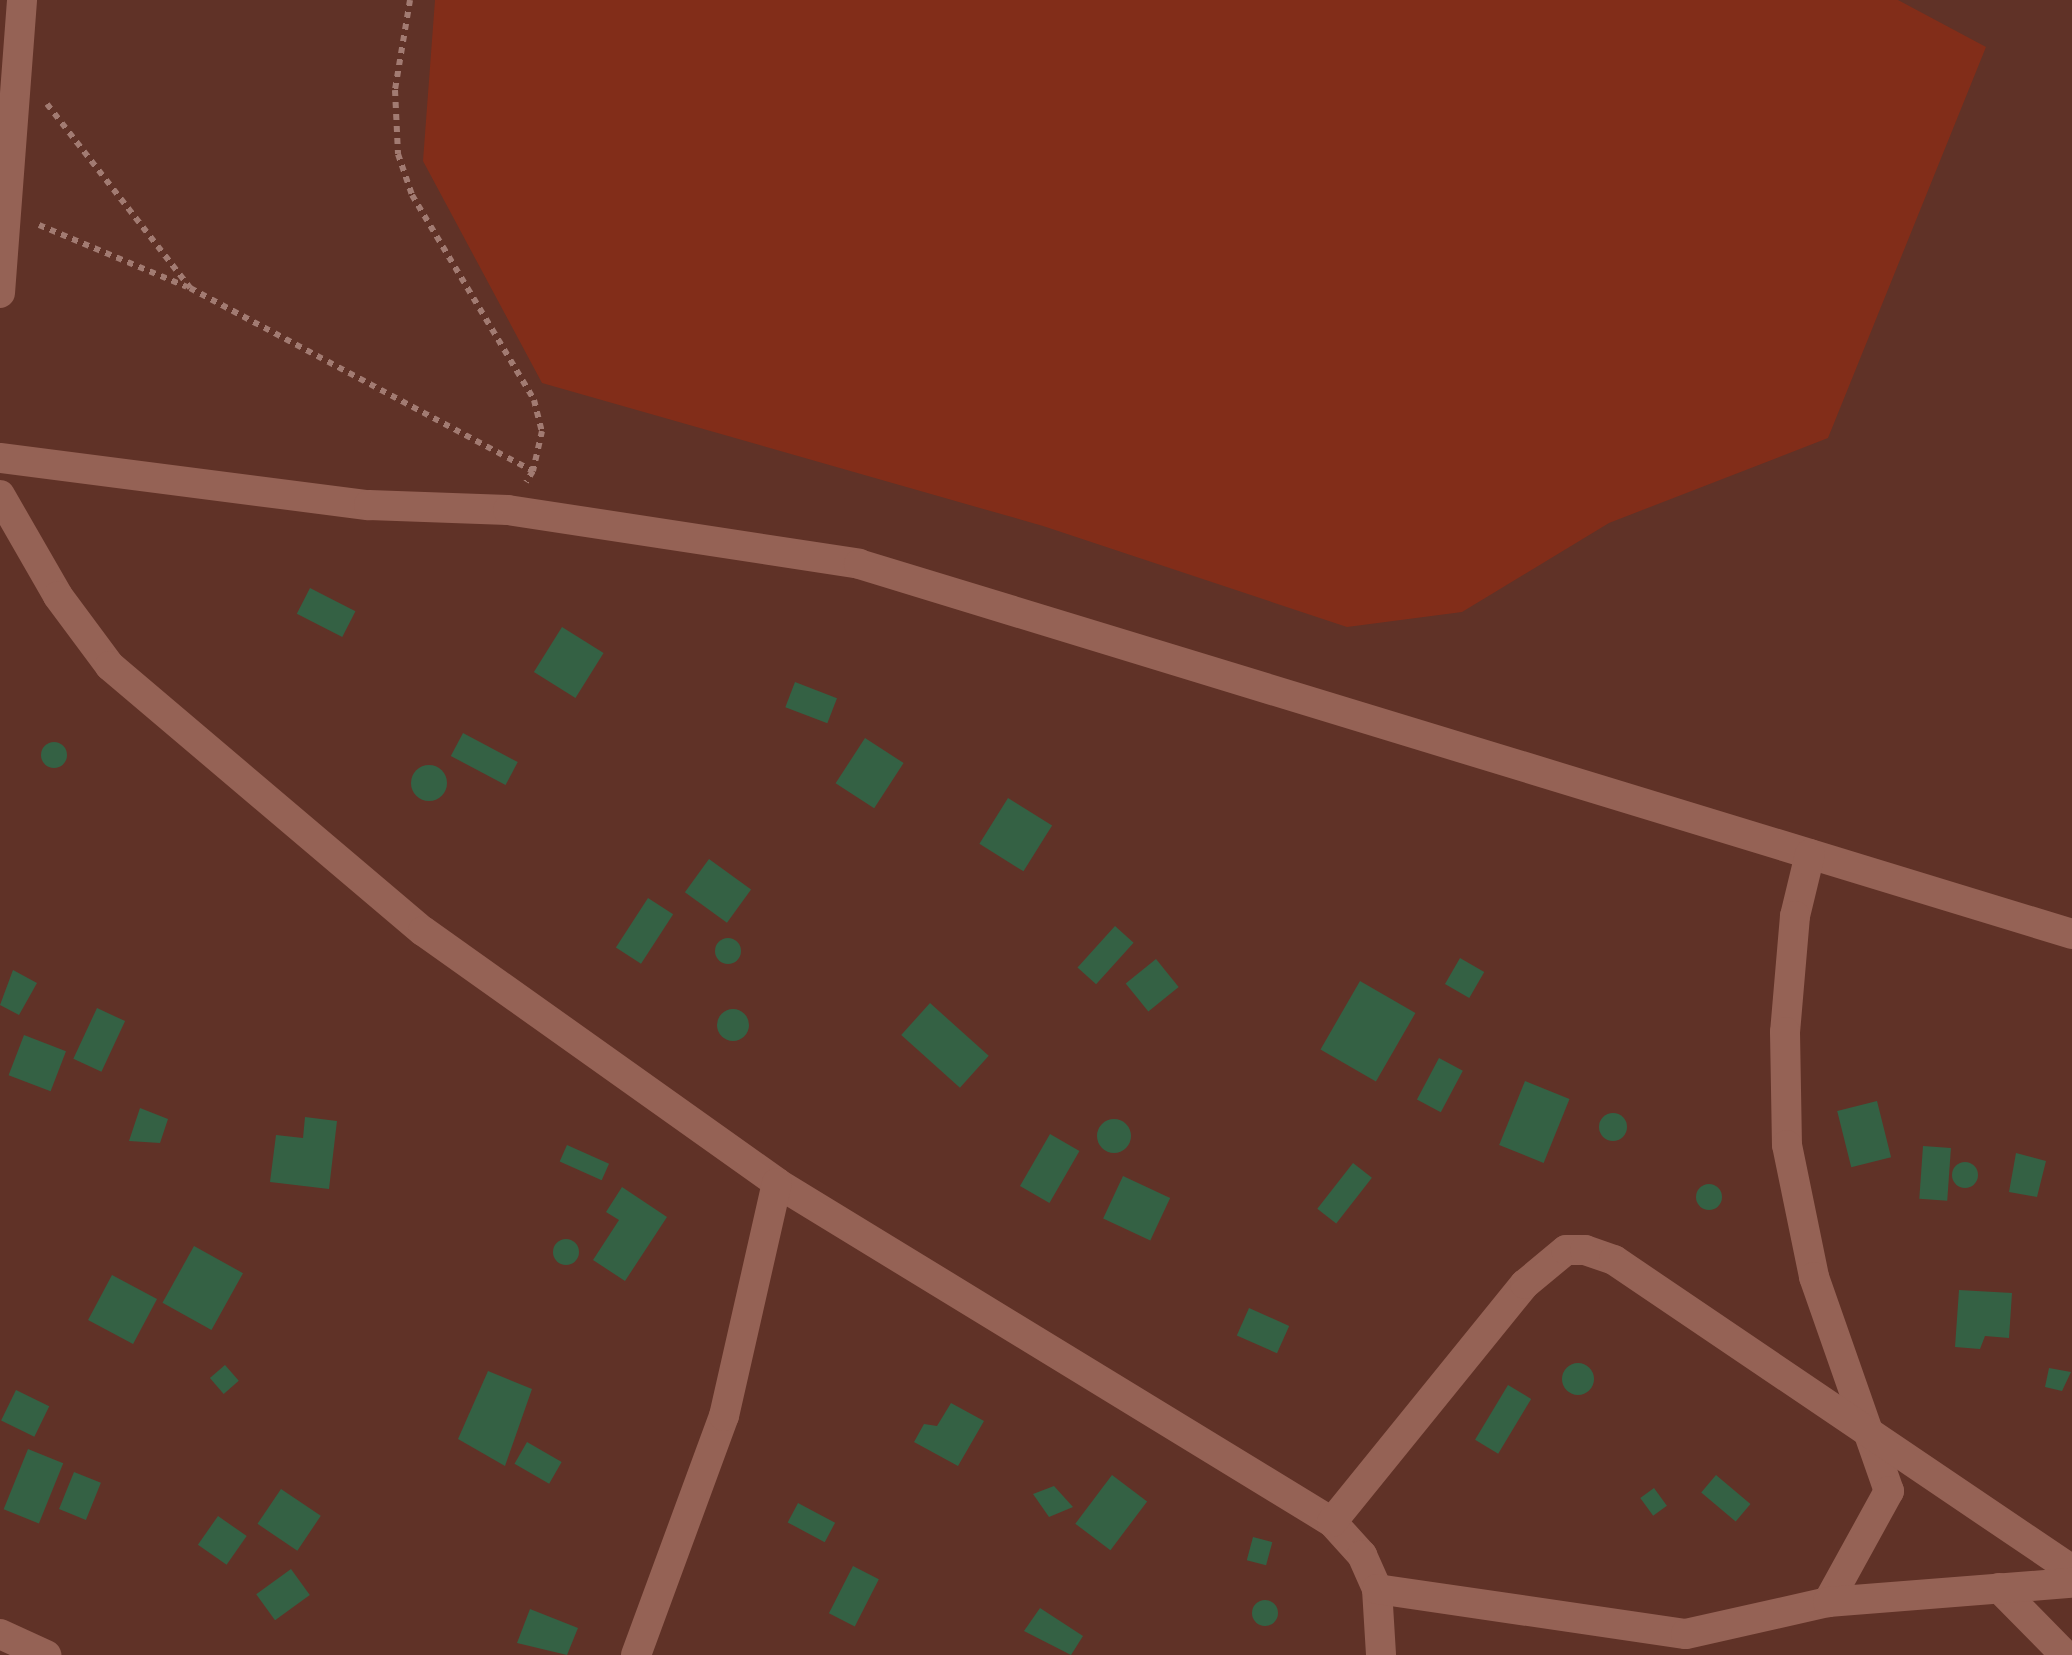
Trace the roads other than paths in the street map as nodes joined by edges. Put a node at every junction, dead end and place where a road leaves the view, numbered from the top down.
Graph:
1 (22, 0) edge
2 (0, 293) edge
3 (0, 458) edge
4 (0, 495) edge
5 (1810, 854) junction
6 (2072, 934) edge
7 (777, 1183) junction
8 (1874, 1442) junction
9 (1332, 1522) junction
10 (2072, 1570) edge
11 (2072, 1583) edge
12 (1999, 1588) junction
13 (1377, 1589) junction
14 (1828, 1602) junction
15 (0, 1634) edge
16 (1688, 1644) edge
17 (46, 1655) edge
18 (636, 1655) edge
19 (1381, 1655) edge
20 (2066, 1655) edge

1 - 2 street
3 - 5 street
4 - 7 street
5 - 6 street
5 - 8 street
7 - 9 street
7 - 18 street
8 - 9 street
8 - 10 street
8 - 14 street
9 - 13 street
11 - 12 street
12 - 14 street
12 - 20 street
13 - 16 street
13 - 19 street
14 - 16 street
15 - 17 street

